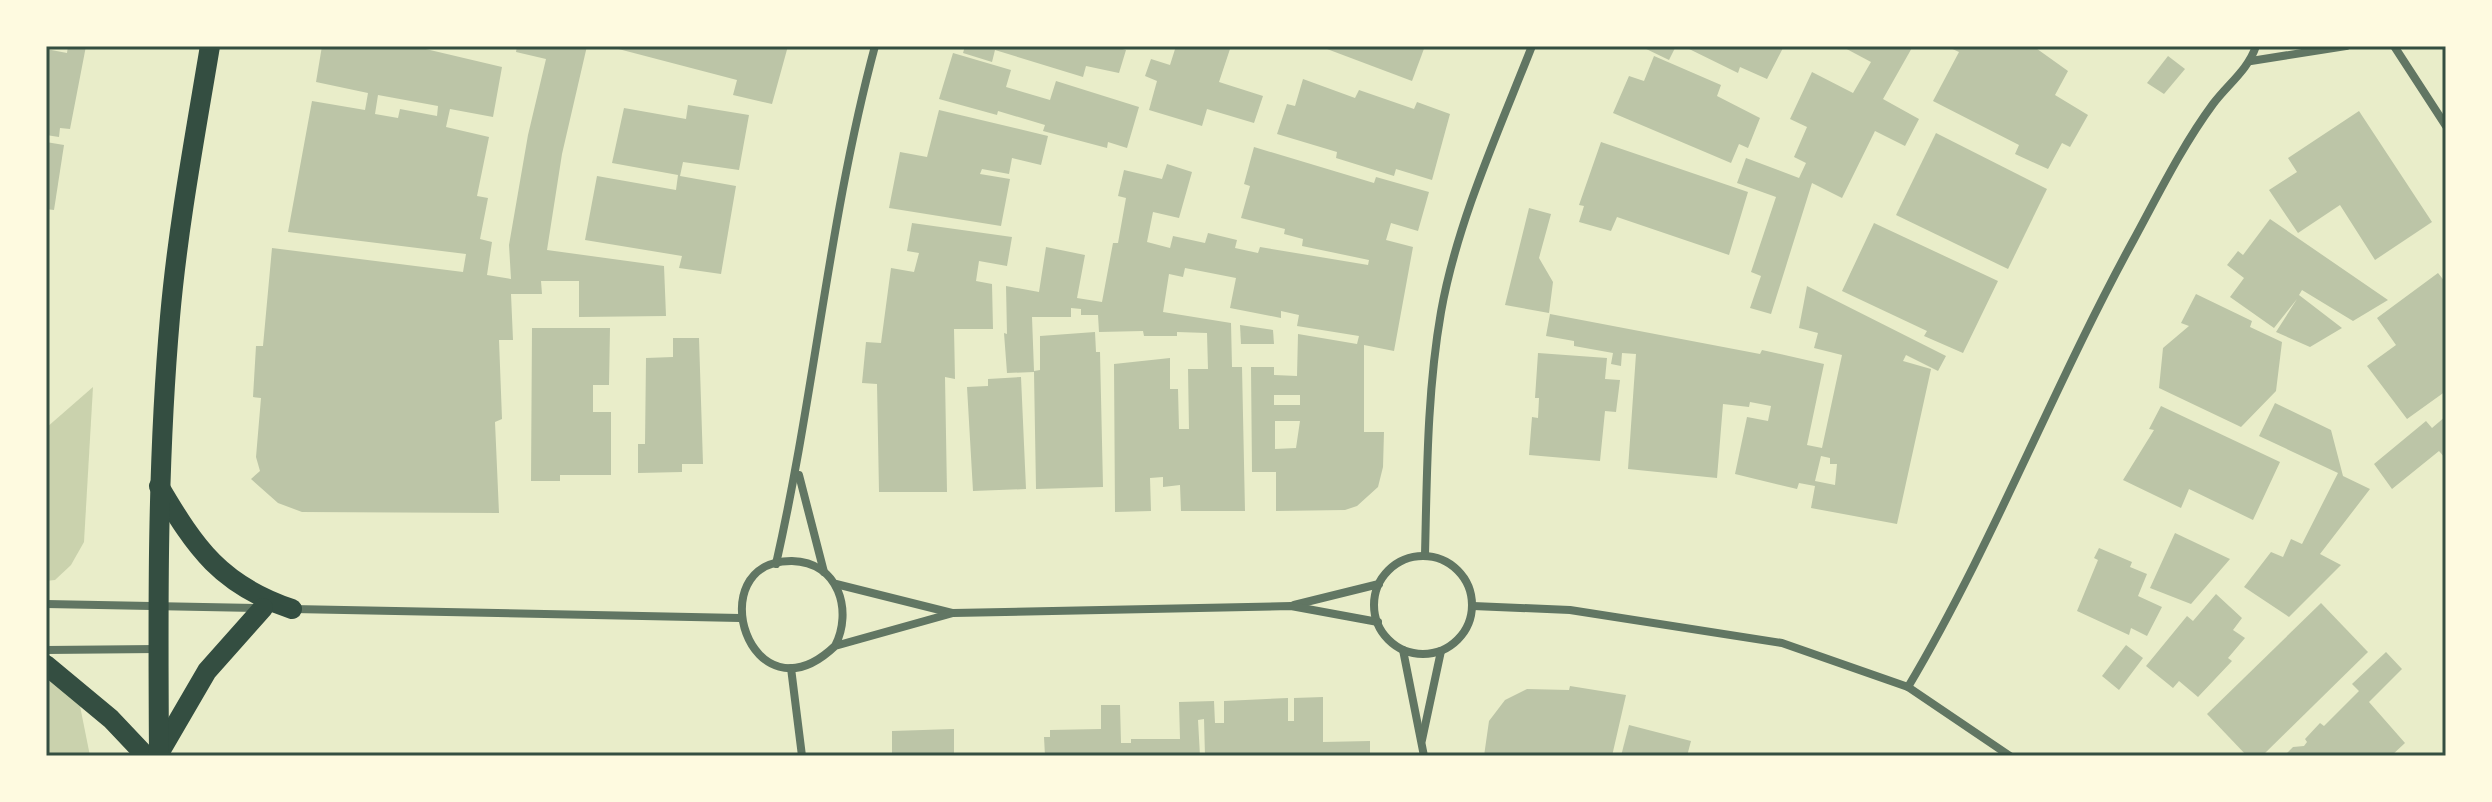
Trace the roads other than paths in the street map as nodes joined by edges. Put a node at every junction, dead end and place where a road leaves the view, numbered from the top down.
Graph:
1 (210, 46) edge
2 (875, 46) edge
3 (1532, 46) edge
4 (2256, 46) edge
5 (2346, 46) edge
6 (2385, 46) edge
7 (2394, 46) edge
8 (2251, 61) junction
9 (2446, 126) edge
10 (797, 470) junction
11 (159, 486) junction
12 (1425, 555) junction
13 (776, 564) junction
14 (824, 572) junction
15 (836, 584) junction
16 (1379, 584) junction
17 (46, 604) edge
18 (158, 604) junction
19 (1291, 606) junction
20 (1473, 606) junction
21 (263, 608) junction
22 (292, 609) junction
23 (953, 613) junction
24 (740, 618) junction
25 (1378, 622) junction
26 (835, 646) junction
27 (158, 649) junction
28 (46, 650) edge
29 (1403, 650) junction
30 (1441, 651) junction
31 (46, 665) edge
32 (791, 668) junction
33 (1908, 687) junction
34 (1421, 745) junction
35 (155, 755) edge
36 (802, 756) edge
37 (1424, 756) edge
38 (2010, 756) edge

1 - 11 main road
2 - 10 street
3 - 12 street
4 - 8 street
5 - 8 street
6 - 7 street
7 - 9 street
8 - 33 street
10 - 13 street
10 - 14 street
11 - 18 main road
11 - 22 main road
12 - 16 street
12 - 20 street
13 - 14 street
13 - 24 street
14 - 15 street
15 - 23 street
15 - 26 street
16 - 19 street
16 - 25 street
17 - 18 street
18 - 21 street
18 - 27 main road
19 - 23 street
19 - 25 street
20 - 30 street
20 - 33 street
21 - 22 street
21 - 35 main road
22 - 24 street
23 - 26 street
24 - 32 street
25 - 29 street
26 - 32 street
27 - 28 street
27 - 35 main road
29 - 30 street
29 - 34 street
30 - 34 street
31 - 35 main road
32 - 36 street
33 - 38 street
34 - 37 street

